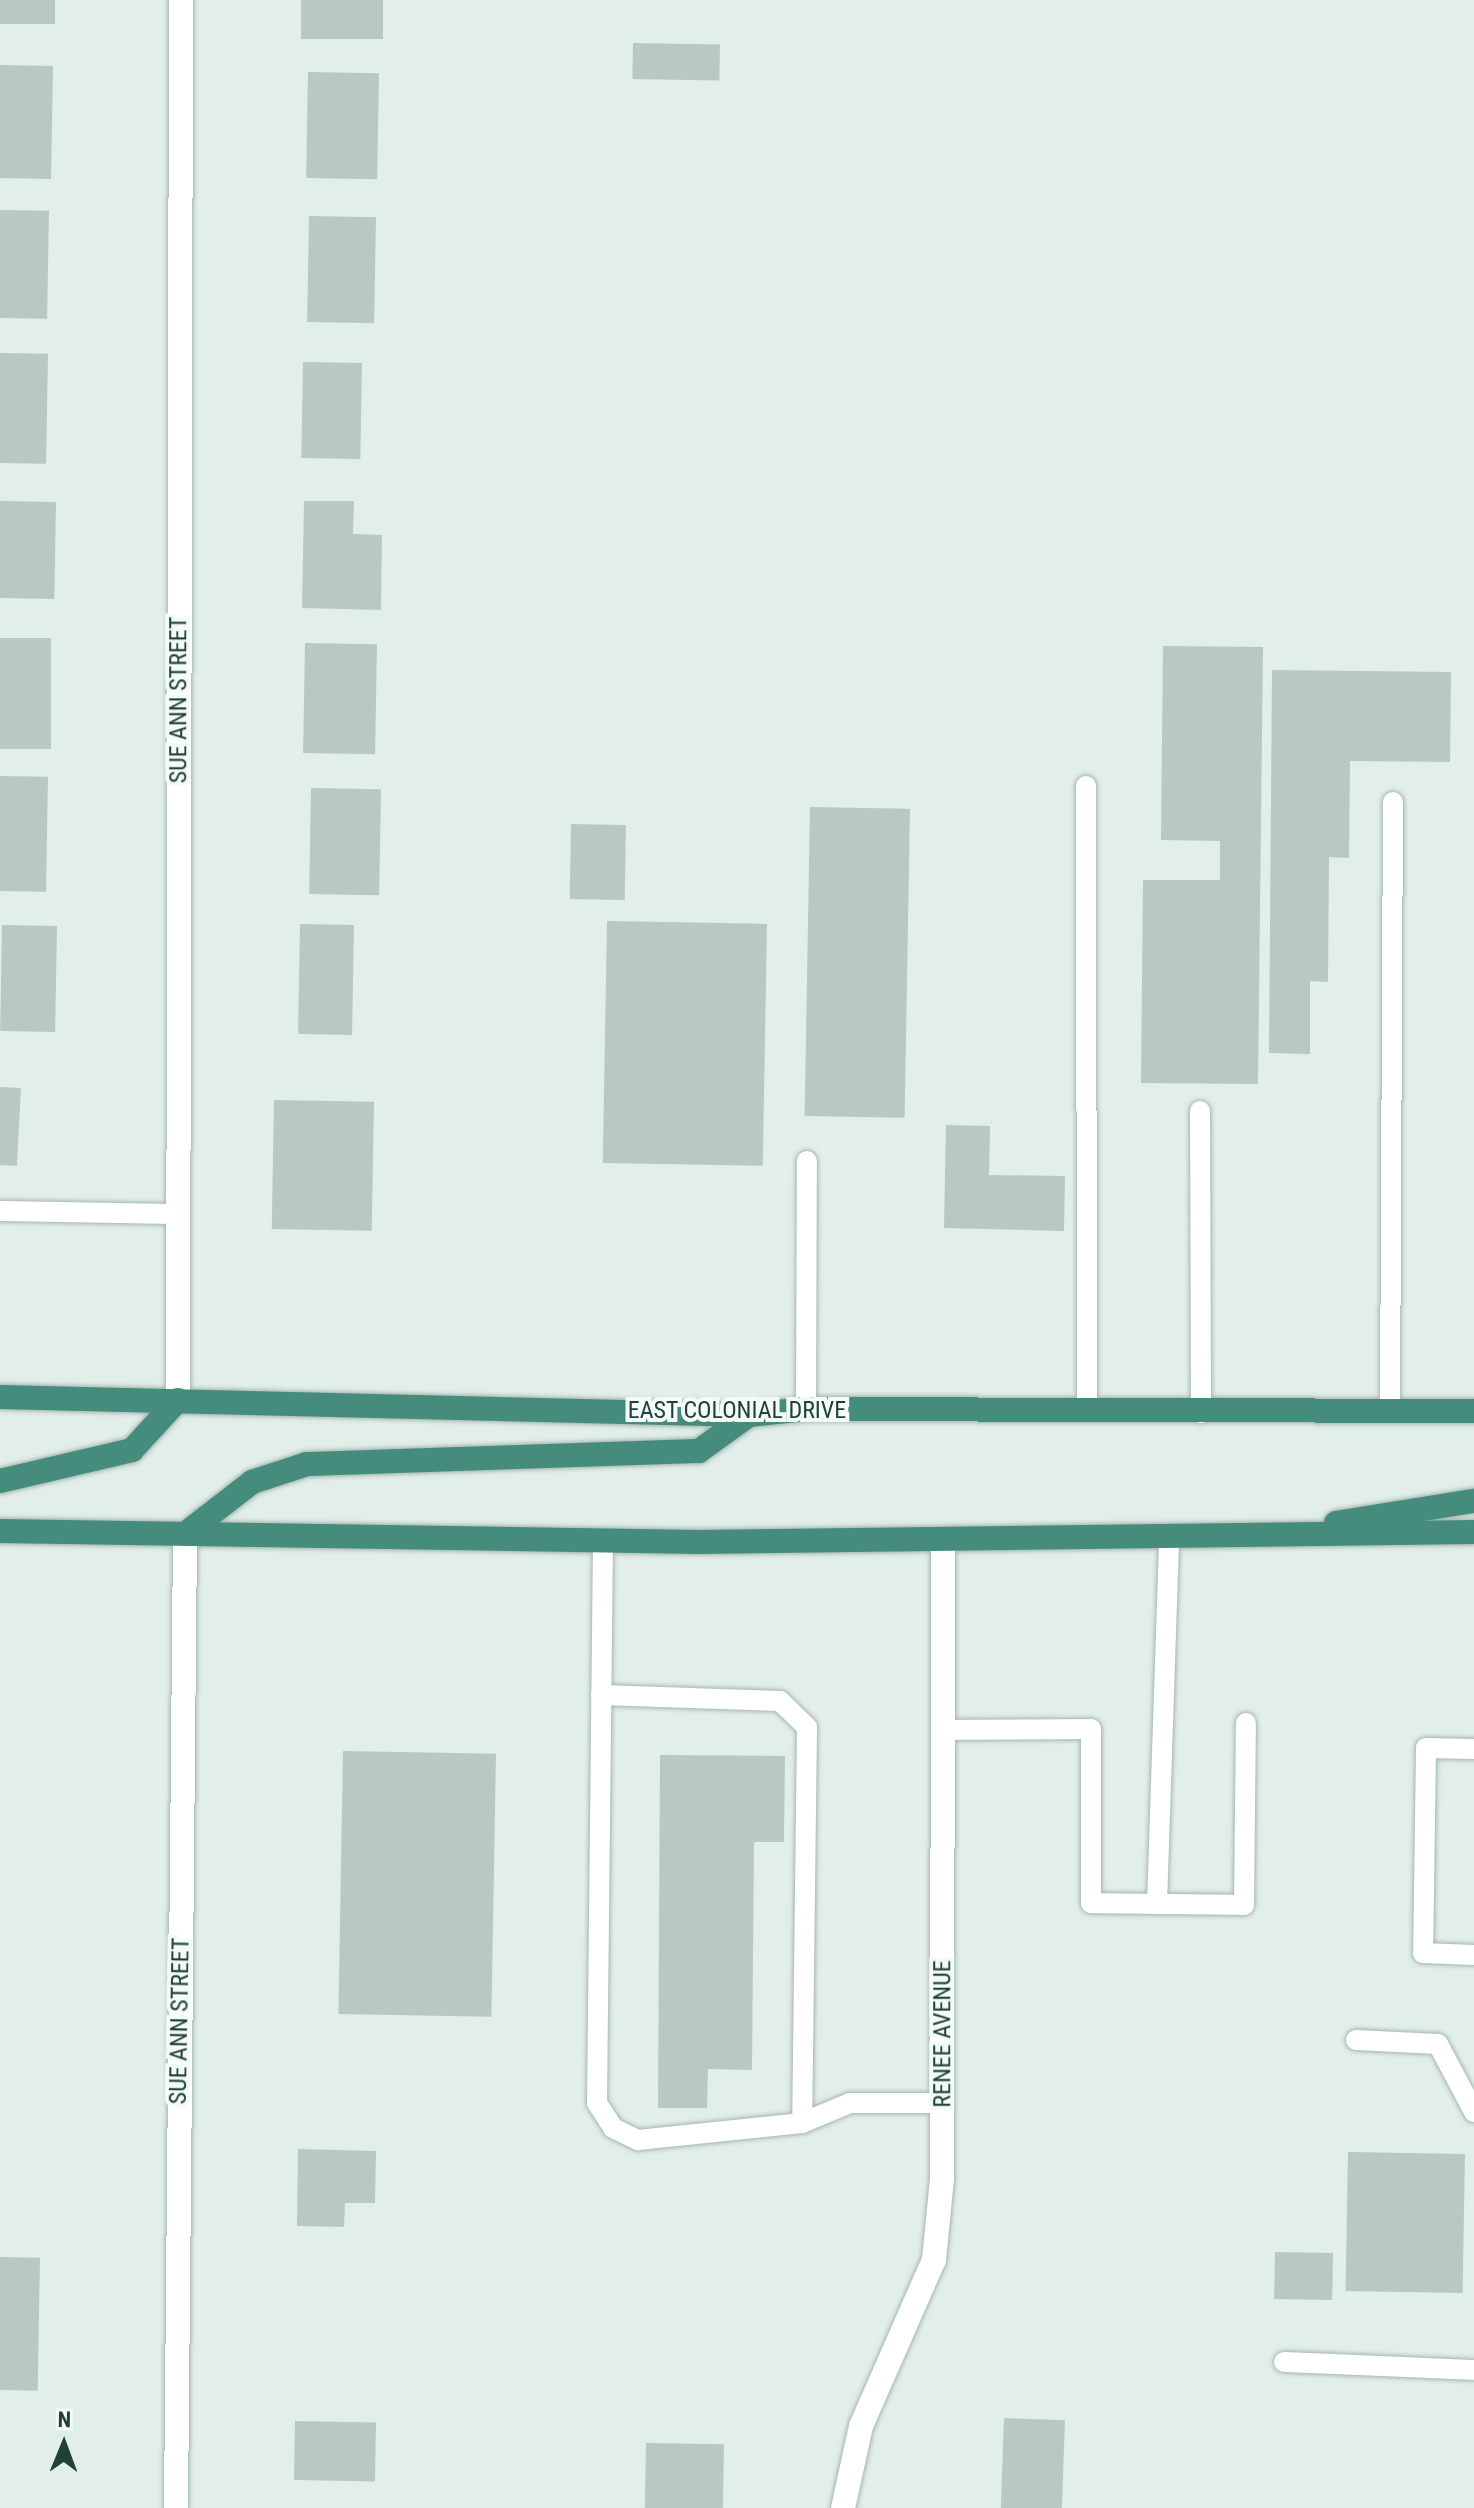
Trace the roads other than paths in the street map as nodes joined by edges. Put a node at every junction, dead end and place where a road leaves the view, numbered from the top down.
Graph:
1 (181, 0) edge
2 (1086, 786) dead end
3 (1393, 802) dead end
4 (1200, 1111) dead end
5 (807, 1161) dead end
6 (0, 1211) edge
7 (178, 1214) junction
8 (0, 1397) edge
9 (178, 1400) junction
10 (806, 1409) junction
11 (1087, 1411) junction
12 (1474, 1411) edge
13 (1390, 1412) junction
14 (1201, 1413) junction
15 (749, 1415) junction
16 (0, 1481) edge
17 (1474, 1501) edge
18 (0, 1531) edge
19 (1474, 1532) edge
20 (185, 1534) junction
21 (1239, 1538) junction
22 (1169, 1539) junction
23 (603, 1541) junction
24 (943, 1541) junction
25 (601, 1695) junction
26 (1246, 1723) dead end
27 (943, 1730) junction
28 (1474, 1749) edge
29 (1157, 1904) junction
30 (1474, 1955) edge
31 (1356, 2040) dead end
32 (942, 2103) junction
33 (1474, 2112) edge
34 (802, 2123) junction
35 (1284, 2362) dead end
36 (1474, 2370) edge
37 (176, 2508) edge
38 (843, 2508) edge

1 - 7 street, SUE ANN STREET
2 - 11 lane
3 - 13 lane
4 - 14 lane
5 - 10 lane
6 - 7 lane
7 - 9 street, SUE ANN STREET
8 - 9 highway, EAST COLONIAL DRIVE
9 - 15 highway, EAST COLONIAL DRIVE
9 - 16 highway
10 - 11 highway, EAST COLONIAL DRIVE
10 - 15 highway, EAST COLONIAL DRIVE
11 - 14 highway, EAST COLONIAL DRIVE
12 - 13 highway, EAST COLONIAL DRIVE
13 - 14 highway, EAST COLONIAL DRIVE
15 - 20 highway
17 - 21 highway
18 - 20 highway
19 - 21 highway
20 - 23 highway
20 - 37 street, SUE ANN STREET
21 - 22 highway
22 - 24 highway
22 - 29 lane
23 - 24 highway
23 - 25 lane
24 - 27 street, RENEE AVENUE
25 - 34 lane
25 - 34 lane
26 - 29 lane
27 - 29 lane
27 - 32 street, RENEE AVENUE
28 - 30 lane
31 - 33 lane
32 - 34 lane
32 - 38 street, RENEE AVENUE
35 - 36 lane

